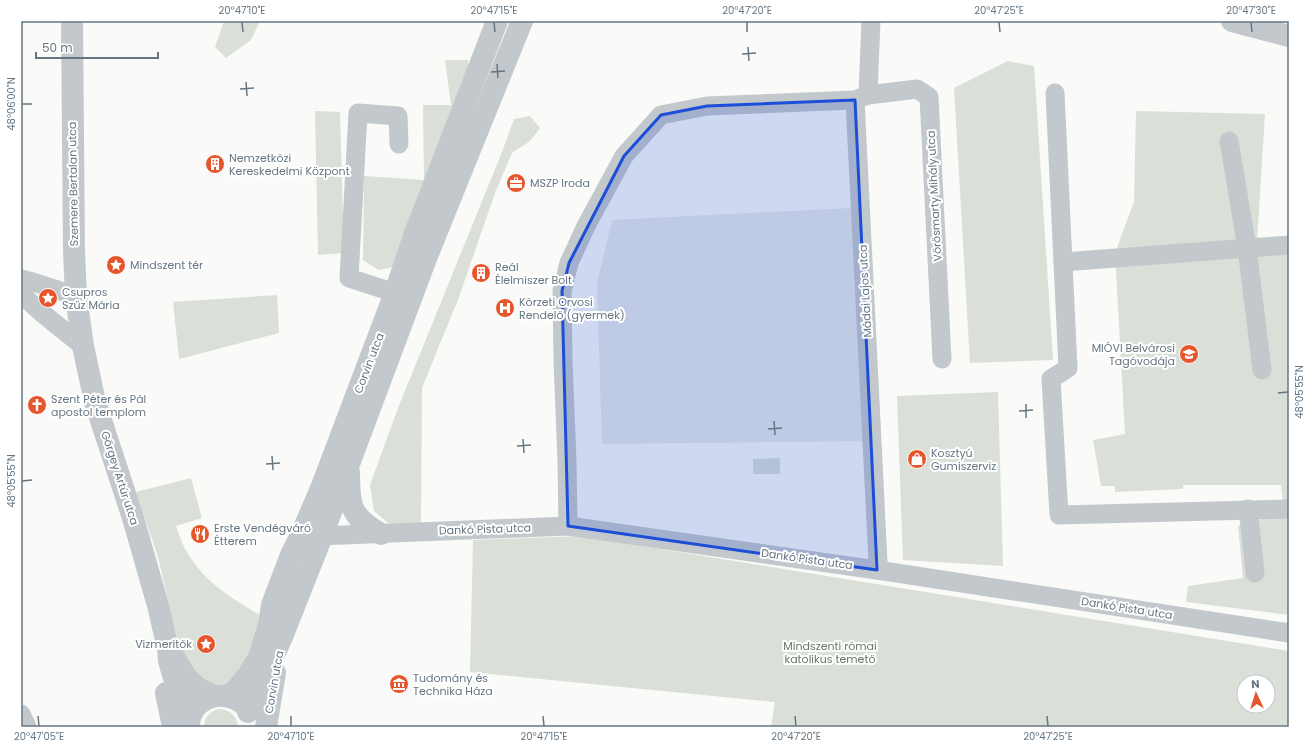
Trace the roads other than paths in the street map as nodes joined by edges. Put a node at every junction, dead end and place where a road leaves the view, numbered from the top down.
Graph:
1 (72, 21) edge
2 (522, 21) edge
3 (870, 21) edge
4 (1232, 21) edge
5 (490, 27) edge
6 (1289, 36) edge
7 (1055, 93) dead end
8 (862, 97) junction
9 (1229, 141) dead end
10 (399, 144) dead end
11 (1289, 244) edge
12 (1247, 248) junction
13 (1063, 262) junction
14 (21, 279) edge
15 (395, 292) junction
16 (21, 294) edge
17 (76, 296) junction
18 (82, 346) junction
19 (942, 359) dead end
20 (1262, 370) dead end
21 (348, 466) junction
22 (1248, 509) junction
23 (1289, 509) edge
24 (568, 526) junction
25 (381, 534) junction
26 (301, 535) junction
27 (322, 536) junction
28 (877, 570) junction
29 (1255, 573) dead end
30 (159, 609) junction
31 (1289, 633) edge
32 (282, 637) junction
33 (168, 649) junction
34 (221, 696) junction
35 (21, 714) edge
36 (250, 719) edge
37 (184, 726) edge
38 (27, 727) edge
39 (266, 727) edge

1 - 17 street, Szemere Bertalan utca
2 - 21 street, Corvin utca
3 - 8 street, Mádai Lajos utca
4 - 6 street
5 - 15 street, Corvin utca
7 - 13 street
8 - 19 street, Vörösmarty Mihály utca
8 - 24 street
8 - 28 street, Mádai Lajos utca
9 - 12 street
10 - 15 street
11 - 12 street
12 - 13 street
12 - 20 street
13 - 22 street
14 - 17 street
15 - 26 street, Corvin utca
16 - 18 street
17 - 18 street, Szemere Bertalan utca
18 - 30 street, Görgey Artúr utca
21 - 25 street
21 - 27 street, Corvin utca
22 - 23 street
22 - 29 street
24 - 25 street, Dankó Pista utca
24 - 28 street, Dankó Pista utca
25 - 27 street, Dankó Pista utca
26 - 27 street, Dankó Pista utca
26 - 34 street, Corvin utca
27 - 32 street, Corvin utca
28 - 31 street, Dankó Pista utca
30 - 33 street, Görgey Artúr utca
30 - 37 street, Görgey Artúr utca
32 - 36 street, Corvin utca
32 - 39 street, Corvin utca
33 - 34 street, Görgey Artúr utca
33 - 37 street, Görgey Artúr utca
34 - 36 street, Görgey Artúr utca
34 - 37 street, Corvin utca
35 - 38 street

